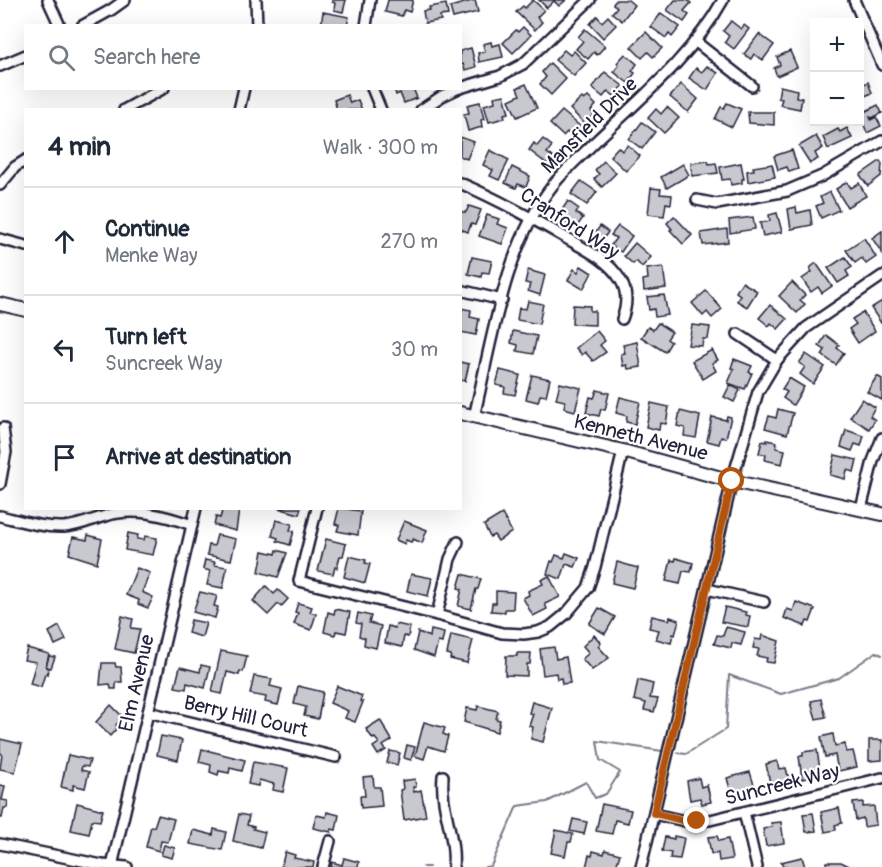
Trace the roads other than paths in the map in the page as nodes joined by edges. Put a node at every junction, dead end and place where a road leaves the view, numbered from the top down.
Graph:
1 (48, 0) edge
2 (125, 0) edge
3 (256, 0) edge
4 (370, 0) edge
5 (590, 0) edge
6 (723, 0) edge
7 (854, 0) edge
8 (59, 24) edge
9 (86, 24) edge
10 (257, 24) edge
11 (366, 24) edge
12 (696, 42) junction
13 (24, 56) edge
14 (882, 65) edge
15 (0, 66) edge
16 (752, 86) dead end
17 (462, 87) edge
18 (160, 90) edge
19 (244, 90) edge
20 (373, 90) edge
21 (456, 90) edge
22 (128, 108) edge
23 (239, 108) edge
24 (380, 108) edge
25 (424, 108) edge
26 (882, 141) edge
27 (24, 161) edge
28 (462, 184) edge
29 (0, 185) edge
30 (697, 200) dead end
31 (532, 218) junction
32 (0, 239) edge
33 (24, 245) edge
34 (882, 276) edge
35 (462, 290) edge
36 (502, 300) junction
37 (0, 304) edge
38 (24, 310) edge
39 (622, 319) dead end
40 (738, 334) dead end
41 (777, 360) junction
42 (462, 414) edge
43 (474, 417) junction
44 (3, 428) dead end
45 (882, 438) edge
46 (623, 451) junction
47 (732, 481) junction
48 (0, 484) edge
49 (861, 509) junction
50 (196, 510) edge
51 (316, 510) edge
52 (103, 512) edge
53 (882, 514) edge
54 (0, 516) edge
55 (192, 525) junction
56 (458, 542) dead end
57 (707, 589) junction
58 (764, 602) dead end
59 (437, 615) junction
60 (148, 712) junction
61 (336, 757) dead end
62 (443, 776) dead end
63 (882, 778) edge
64 (654, 813) junction
65 (744, 813) junction
66 (330, 841) dead end
67 (0, 844) edge
68 (112, 866) edge
69 (127, 867) edge
70 (323, 867) edge
71 (453, 867) edge
72 (641, 867) edge
73 (757, 867) edge

1 - 8 street
2 - 9 street
3 - 10 street
4 - 11 street
5 - 17 street
6 - 12 street, Mansfield Drive
7 - 14 street
12 - 16 street
12 - 31 street, Mansfield Drive
13 - 15 street
18 - 22 street
19 - 23 street
20 - 24 street
21 - 25 street
26 - 30 street
27 - 29 street
28 - 31 street, Cranford Way
31 - 36 street, Mansfield Drive
31 - 39 street, Cranford Way
32 - 33 street
34 - 41 street
35 - 36 street
36 - 43 street, Mansfield Drive
37 - 38 main road
40 - 41 street
41 - 47 street
42 - 43 main road, Kenneth Avenue
43 - 46 main road, Kenneth Avenue
44 - 48 street
45 - 49 street
46 - 47 main road, Kenneth Avenue
46 - 59 street
47 - 49 main road, Kenneth Avenue
47 - 57 street
49 - 53 main road, Kenneth Avenue
50 - 55 street, Elm Avenue
51 - 59 street
52 - 54 street
52 - 55 street
55 - 60 street, Elm Avenue
56 - 59 street
57 - 58 street
57 - 64 street
60 - 61 street, Berry Hill Court
60 - 68 street, Elm Avenue
62 - 71 street
63 - 65 street, Suncreek Way
64 - 65 street, Suncreek Way
64 - 72 street
65 - 73 street
66 - 70 street
67 - 68 street
68 - 69 street

